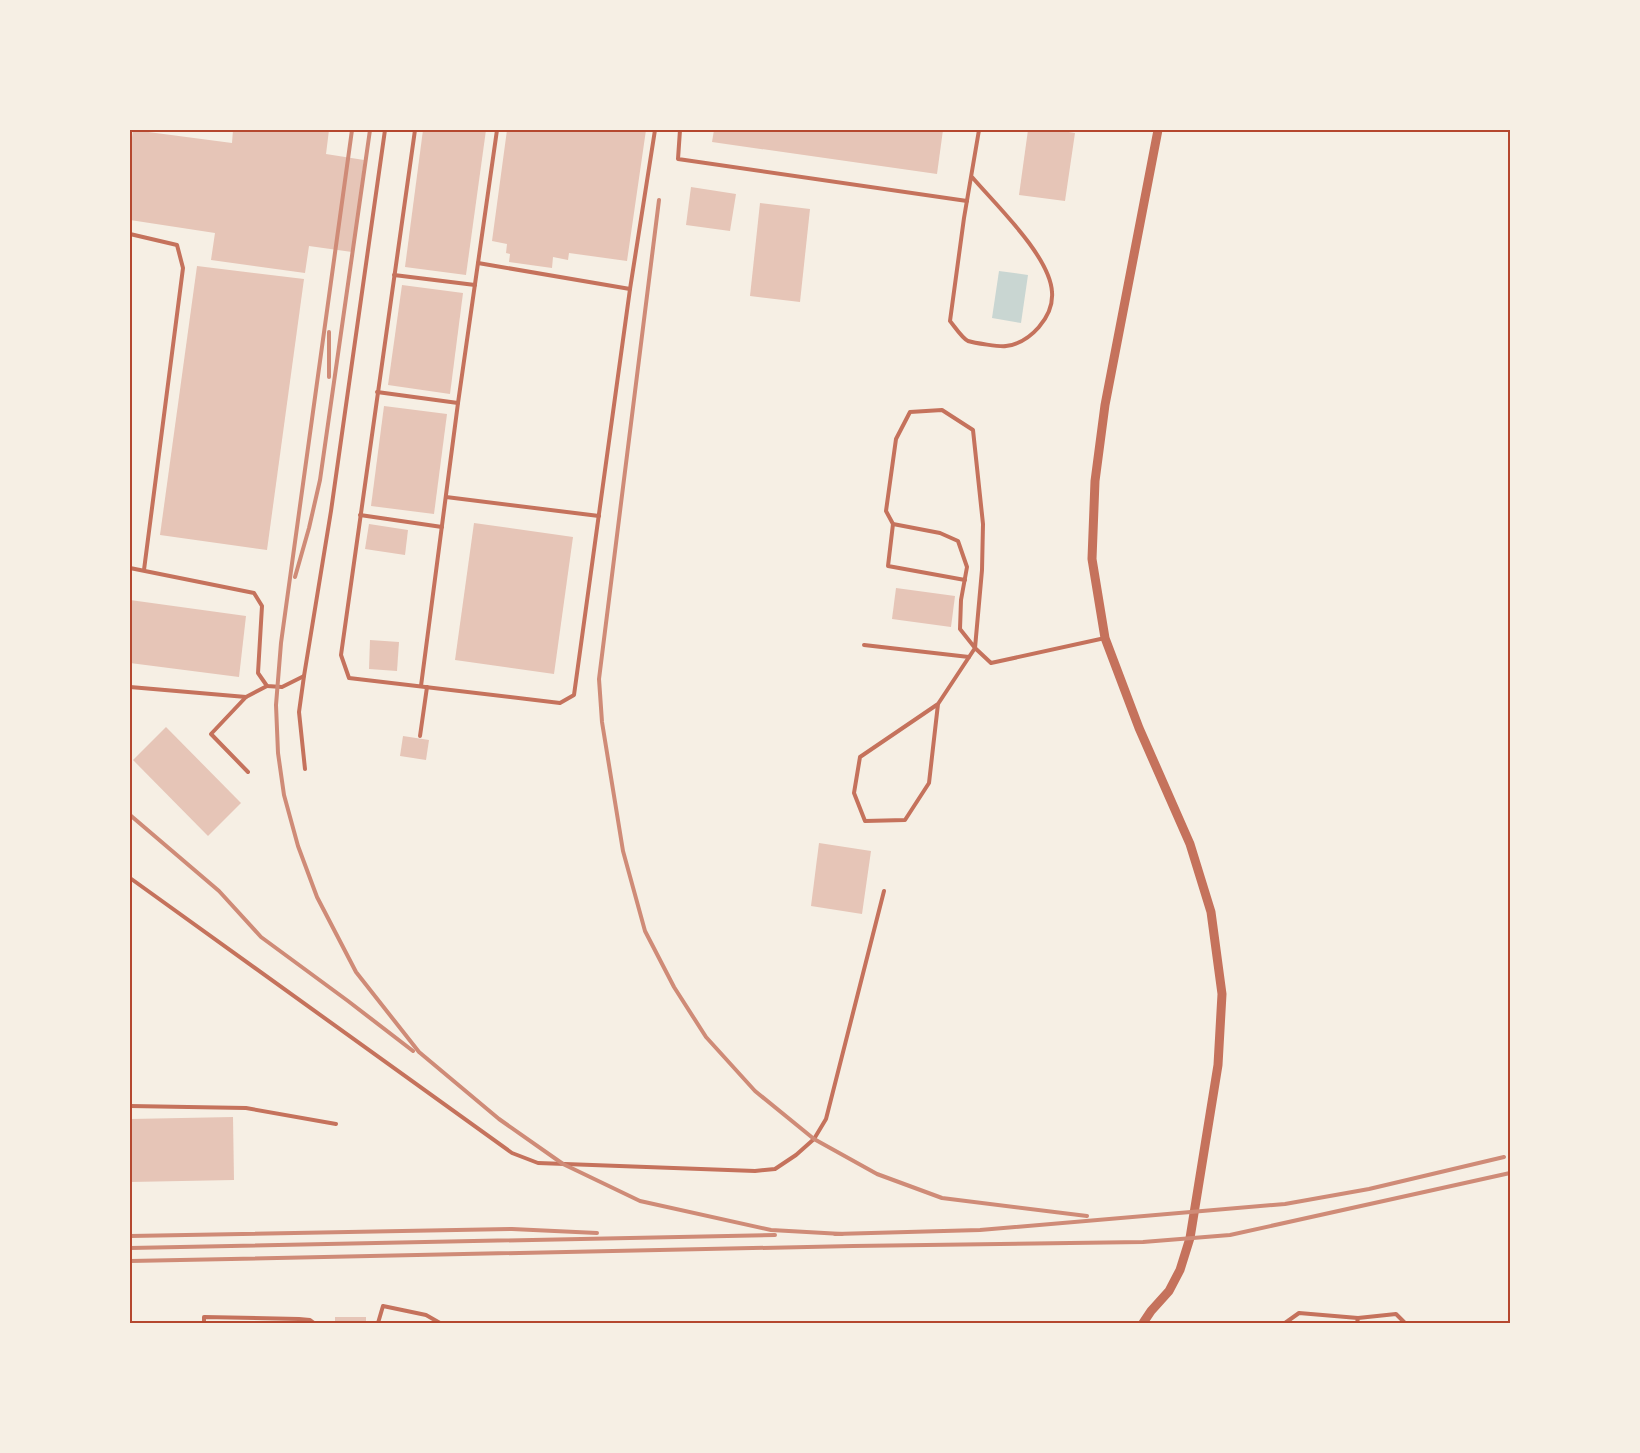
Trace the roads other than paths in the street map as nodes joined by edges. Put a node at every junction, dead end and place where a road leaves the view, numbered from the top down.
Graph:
1 (385, 130) edge
2 (415, 130) edge
3 (498, 130) edge
4 (655, 130) edge
5 (680, 130) edge
6 (979, 130) edge
7 (1158, 130) edge
8 (972, 177) junction
9 (967, 200) junction
10 (130, 234) edge
11 (478, 263) junction
12 (394, 275) junction
13 (475, 285) junction
14 (630, 289) junction
15 (377, 392) junction
16 (458, 403) junction
17 (446, 497) junction
18 (360, 515) junction
19 (599, 516) junction
20 (893, 524) junction
21 (442, 526) junction
22 (130, 568) edge
23 (144, 570) junction
24 (965, 580) junction
25 (1105, 638) junction
26 (864, 645) dead end
27 (975, 648) junction
28 (969, 657) junction
29 (304, 676) junction
30 (267, 686) junction
31 (422, 686) junction
32 (427, 687) junction
33 (130, 688) edge
34 (246, 697) junction
35 (938, 704) junction
36 (420, 736) dead end
37 (305, 769) dead end
38 (248, 772) dead end
39 (130, 878) edge
40 (884, 890) dead end
41 (130, 1106) edge
42 (336, 1124) dead end
43 (1357, 1321) edge
44 (204, 1323) edge
45 (314, 1323) edge
46 (378, 1323) edge
47 (440, 1323) edge
48 (1143, 1323) edge
49 (1285, 1323) edge
50 (1405, 1323) edge

1 - 29 lane
2 - 12 lane
3 - 11 lane
4 - 14 lane
5 - 9 lane
6 - 8 lane
7 - 25 street
8 - 9 lane
8 - 9 lane
10 - 23 lane
11 - 13 lane
11 - 14 lane
12 - 13 lane
12 - 15 lane
13 - 16 lane
14 - 19 lane
15 - 16 lane
15 - 18 lane
16 - 17 lane
17 - 19 lane
17 - 21 lane
18 - 21 lane
18 - 31 lane
19 - 32 lane
20 - 24 lane
20 - 24 lane
20 - 27 lane
21 - 31 lane
22 - 23 lane
23 - 30 lane
24 - 27 lane
25 - 27 lane
25 - 48 street
26 - 28 lane
27 - 28 lane
28 - 35 lane
29 - 30 lane
29 - 37 lane
30 - 34 lane
31 - 32 lane
32 - 36 lane
33 - 34 lane
34 - 38 lane
35 - 35 lane
39 - 40 lane
41 - 42 lane
43 - 49 lane
43 - 50 lane
44 - 45 lane
46 - 47 lane

